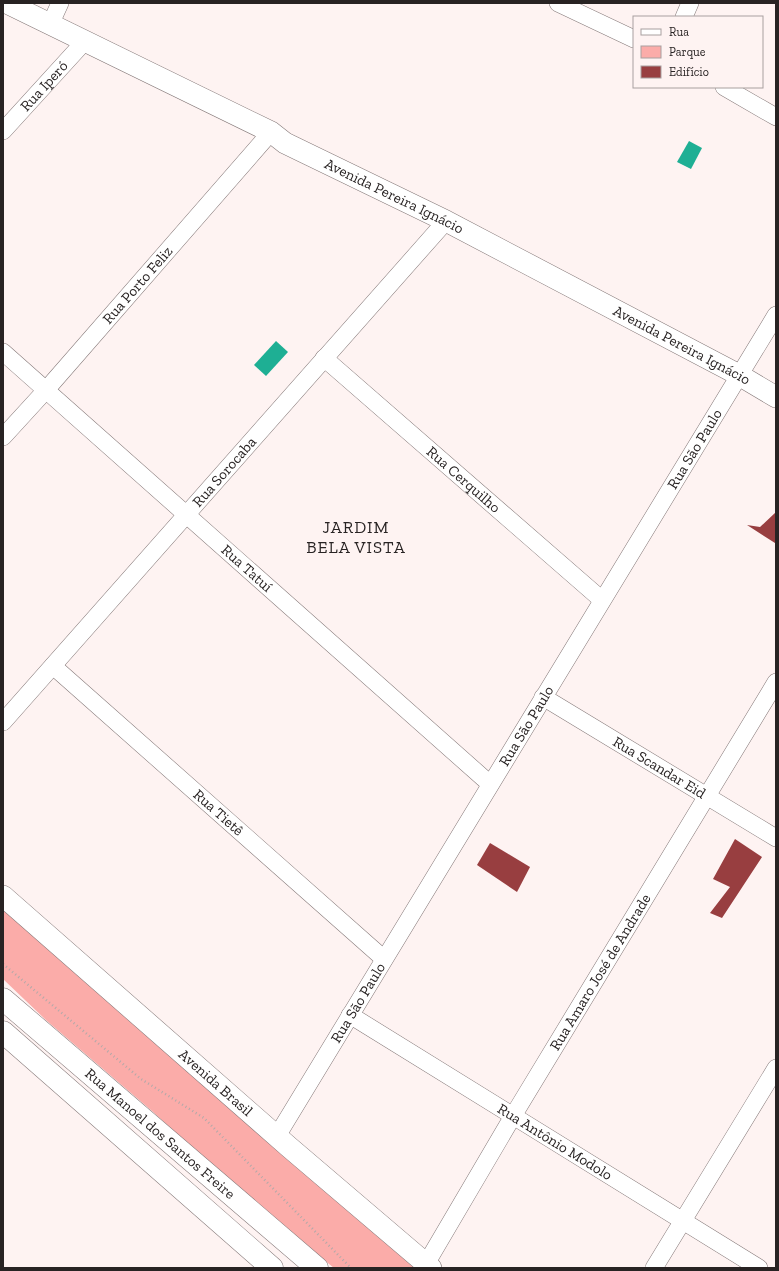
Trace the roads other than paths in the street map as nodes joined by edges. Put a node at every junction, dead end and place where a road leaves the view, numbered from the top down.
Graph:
1 (7, 3) edge
2 (60, 3) edge
3 (558, 3) edge
4 (690, 3) edge
5 (684, 16) edge
6 (50, 25) junction
7 (633, 39) edge
8 (85, 41) junction
9 (726, 88) edge
10 (776, 117) edge
11 (3, 131) edge
12 (272, 132) junction
13 (446, 221) junction
14 (776, 314) edge
15 (3, 352) edge
16 (324, 358) junction
17 (739, 375) junction
18 (46, 390) junction
19 (776, 397) edge
20 (3, 437) edge
21 (187, 514) junction
22 (602, 600) junction
23 (53, 666) junction
24 (776, 682) edge
25 (543, 697) junction
26 (3, 722) edge
27 (490, 784) junction
28 (707, 796) junction
29 (776, 838) edge
30 (3, 896) edge
31 (384, 958) junction
32 (3, 999) edge
33 (350, 1015) junction
34 (3, 1032) edge
35 (776, 1068) edge
36 (513, 1116) junction
37 (277, 1136) junction
38 (683, 1221) junction
39 (428, 1266) edge
40 (272, 1268) edge
41 (317, 1268) edge
42 (654, 1268) edge
43 (759, 1268) edge

1 - 6 street, Avenida Pereira Ignácio
2 - 6 street
3 - 7 street
4 - 5 street
6 - 8 street, Avenida Pereira Ignácio
8 - 11 street, Rua Iperó
8 - 12 street, Avenida Pereira Ignácio
9 - 10 street
12 - 13 street, Avenida Pereira Ignácio
12 - 18 street, Rua Porto Feliz
13 - 16 street, Rua Sorocaba
13 - 17 street, Avenida Pereira Ignácio
14 - 17 street, Rua São Paulo
15 - 18 street, Rua Tatuí
16 - 21 street, Rua Sorocaba
16 - 22 street, Rua Cerquilho
17 - 19 street, Avenida Pereira Ignácio
17 - 22 street, Rua São Paulo
18 - 20 street, Rua Porto Feliz
18 - 21 street, Rua Tatuí
21 - 23 street, Rua Sorocaba
21 - 27 street, Rua Tatuí
22 - 25 street, Rua São Paulo
23 - 26 street, Rua Sorocaba
23 - 31 street, Rua Tietê
24 - 28 street, Rua Amaro José de Andrade
25 - 27 street, Rua São Paulo
25 - 28 street, Rua Scandar Eid
27 - 31 street, Rua São Paulo
28 - 29 street, Rua Scandar Eid
28 - 36 street, Rua Amaro José de Andrade
30 - 37 street, Avenida Brasil
31 - 33 street, Rua São Paulo
32 - 41 main road, Rua Manoel dos Santos Freire
33 - 36 street, Rua Antônio Modolo
33 - 37 street, Rua São Paulo
34 - 40 main road, Rua Manoel dos Santos Freire
35 - 38 street
36 - 38 street, Rua Antônio Modolo
36 - 39 street, Rua Amaro José de Andrade
37 - 39 street, Avenida Brasil
38 - 42 street
38 - 43 street, Rua Antônio Modolo

